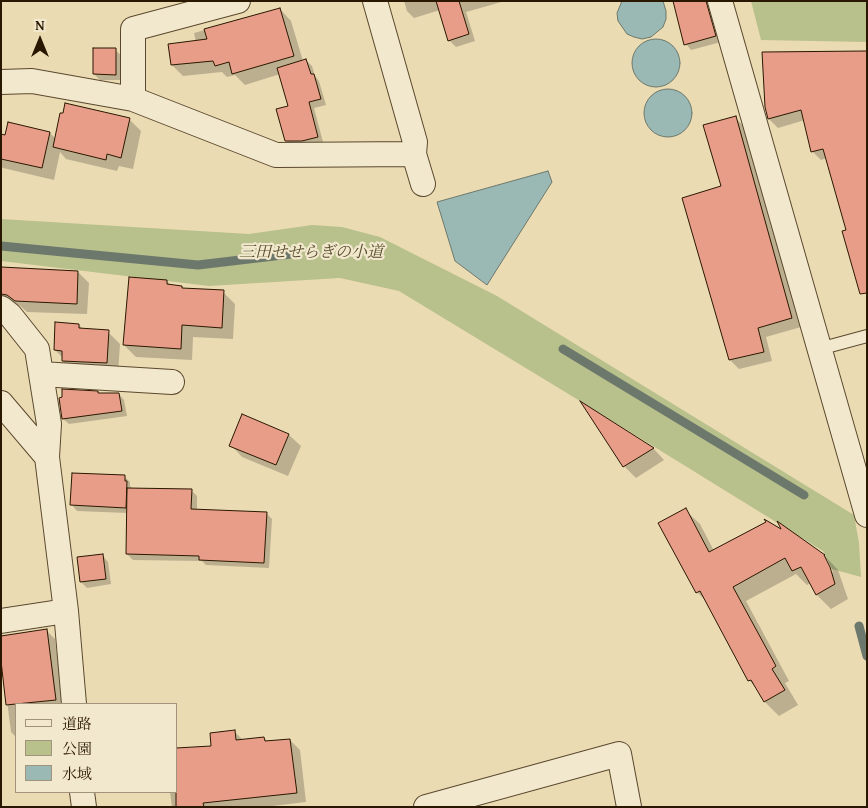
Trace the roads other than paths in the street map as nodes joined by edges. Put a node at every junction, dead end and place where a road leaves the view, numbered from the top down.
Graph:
1 (238, 1) edge
2 (375, 1) edge
3 (720, 1) edge
4 (1, 82) edge
5 (132, 99) junction
6 (414, 154) junction
7 (424, 184) dead end
8 (1, 308) edge
9 (867, 336) edge
10 (818, 349) junction
11 (42, 374) junction
12 (172, 382) dead end
13 (1, 403) edge
14 (47, 457) junction
15 (867, 515) edge
16 (66, 611) junction
17 (1, 622) edge
18 (74, 703) edge
19 (82, 793) edge
20 (84, 807) edge
21 (426, 807) edge
22 (629, 807) edge

1 - 5 street
2 - 6 street
3 - 10 street
4 - 5 street
5 - 6 street
6 - 7 street
8 - 11 street
9 - 10 lane
10 - 15 street
11 - 12 street
11 - 14 street
13 - 14 street
14 - 16 street
16 - 17 street
16 - 18 street
19 - 20 street
21 - 22 street

